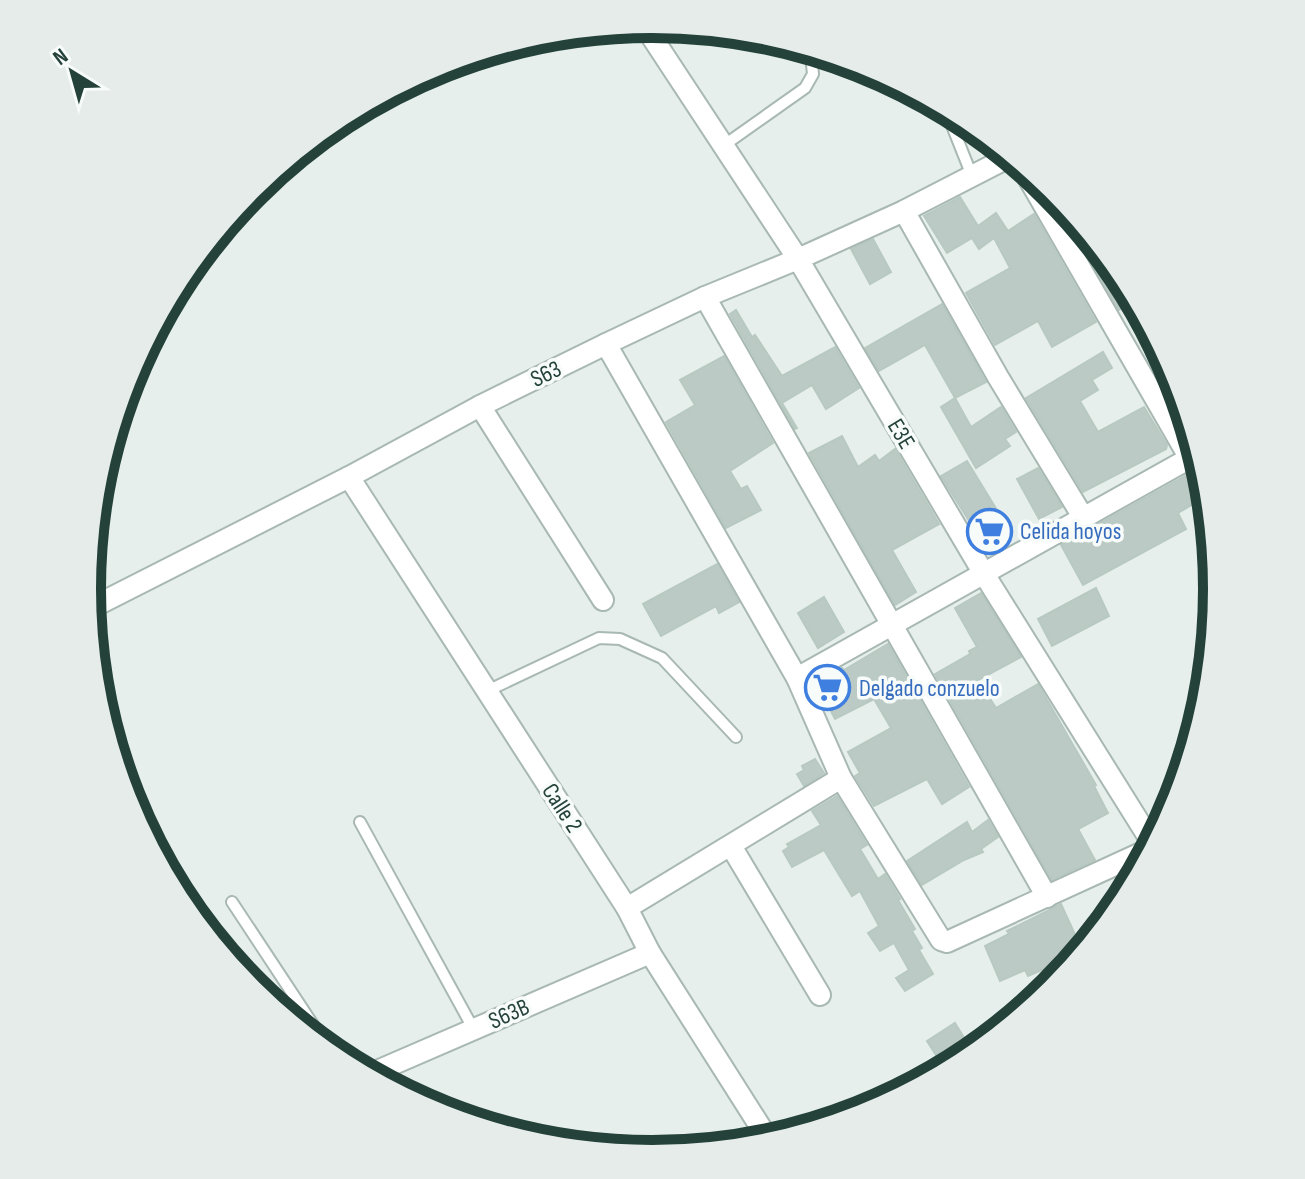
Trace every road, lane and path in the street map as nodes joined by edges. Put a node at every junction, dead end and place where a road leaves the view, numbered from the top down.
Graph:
1 (652, 38) edge
2 (812, 62) edge
3 (953, 127) edge
4 (723, 146) junction
5 (1000, 162) edge
6 (972, 176) junction
7 (1041, 199) edge
8 (904, 211) junction
9 (798, 259) junction
10 (705, 297) junction
11 (606, 344) junction
12 (480, 406) junction
13 (1181, 433) edge
14 (1188, 459) edge
15 (349, 477) junction
16 (1083, 517) junction
17 (984, 574) junction
18 (603, 600) dead end
19 (101, 603) edge
20 (893, 625) junction
21 (797, 678) junction
22 (487, 691) junction
23 (736, 737) dead end
24 (841, 778) junction
25 (360, 822) dead end
26 (1146, 835) edge
27 (731, 846) junction
28 (1135, 855) edge
29 (1047, 897) junction
30 (232, 902) dead end
31 (627, 908) junction
32 (650, 953) junction
33 (820, 995) dead end
34 (312, 1023) edge
35 (474, 1030) junction
36 (381, 1069) edge
37 (762, 1130) edge

1 - 4 street, E3E
2 - 4 lane
3 - 6 lane
4 - 9 street, E3E
5 - 6 street, S63
6 - 8 street, S63
7 - 13 street
8 - 9 street, S63
8 - 16 street
9 - 10 street, S63
9 - 17 street, E3E
10 - 11 street, S63
10 - 20 street
11 - 12 street, S63
11 - 21 street
12 - 15 street, S63
12 - 18 street
14 - 16 street
15 - 19 street, S63
15 - 22 street, Calle 2
16 - 17 street
17 - 20 street
17 - 26 street, E3E
20 - 21 street
20 - 29 street
21 - 24 street
22 - 23 lane
22 - 31 street, Calle 2
24 - 27 street
24 - 29 street
25 - 35 lane
27 - 31 street
27 - 33 street
28 - 29 street
30 - 34 lane
31 - 32 street, Calle 2
32 - 35 street, S63B
32 - 37 street, Calle 2
35 - 36 street, S63B

